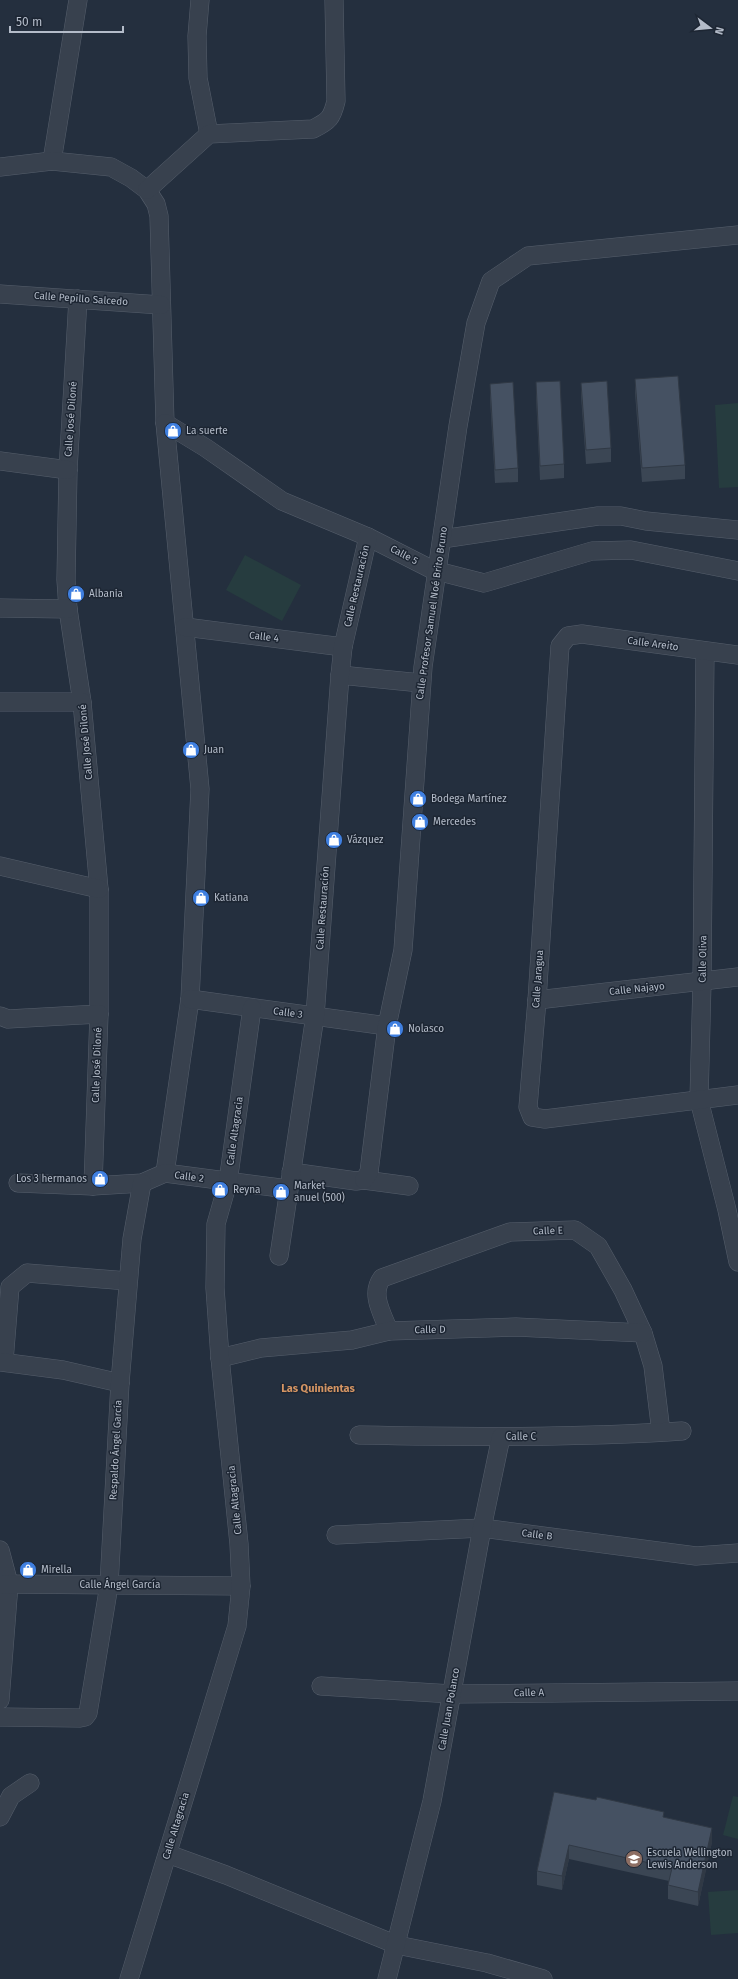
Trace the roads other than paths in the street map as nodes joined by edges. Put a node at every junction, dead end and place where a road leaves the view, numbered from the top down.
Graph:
1 (78, 0) edge
2 (200, 0) edge
3 (334, 0) edge
4 (209, 134) junction
5 (52, 161) junction
6 (0, 167) edge
7 (147, 190) junction
8 (738, 235) edge
9 (0, 294) edge
10 (78, 299) junction
11 (161, 305) junction
12 (165, 423) junction
13 (0, 461) edge
14 (68, 470) junction
15 (738, 530) edge
16 (368, 537) junction
17 (442, 539) junction
18 (438, 571) junction
19 (738, 571) edge
20 (0, 608) edge
21 (68, 609) junction
22 (185, 628) junction
23 (568, 636) joint
24 (343, 647) junction
25 (705, 651) junction
26 (738, 655) edge
27 (340, 675) junction
28 (421, 683) junction
29 (0, 702) edge
30 (82, 702) junction
31 (0, 866) edge
32 (99, 889) junction
33 (738, 977) edge
34 (702, 982) junction
35 (190, 999) junction
36 (537, 1000) junction
37 (252, 1008) junction
38 (99, 1014) junction
39 (0, 1016) edge
40 (315, 1016) junction
41 (387, 1026) junction
42 (738, 1095) edge
43 (699, 1100) junction
44 (291, 1172) junction
45 (165, 1173) junction
46 (364, 1180) junction
47 (228, 1182) junction
48 (18, 1183) dead end
49 (142, 1183) junction
50 (93, 1186) junction
51 (409, 1186) dead end
52 (288, 1189) junction
53 (733, 1209) edge
54 (279, 1256) dead end
55 (738, 1262) edge
56 (128, 1282) junction
57 (5, 1286) edge
58 (389, 1331) junction
59 (643, 1333) junction
60 (220, 1358) junction
61 (2, 1361) edge
62 (120, 1383) junction
63 (682, 1431) dead end
64 (661, 1432) junction
65 (359, 1435) dead end
66 (501, 1437) junction
67 (482, 1528) junction
68 (336, 1535) dead end
69 (0, 1550) edge
70 (738, 1553) edge
71 (4, 1584) edge
72 (109, 1585) junction
73 (241, 1586) junction
74 (321, 1686) dead end
75 (738, 1691) edge
76 (452, 1694) junction
77 (0, 1700) edge
78 (0, 1717) edge
79 (30, 1783) dead end
80 (0, 1817) edge
81 (168, 1854) junction
82 (396, 1945) junction
83 (129, 1979) edge
84 (387, 1979) edge
85 (543, 1979) edge

1 - 5 street
2 - 4 street
3 - 4 street
4 - 7 street
5 - 6 street
5 - 7 street
7 - 11 street
8 - 17 street, Calle Profesor Samuel Noé Brito Bruno
9 - 10 street, Calle Pepillo Salcedo
10 - 11 street, Calle Pepillo Salcedo
10 - 14 street, Calle José Diloné
11 - 12 street
12 - 16 street, Calle 5
12 - 22 street
13 - 14 street
14 - 21 street, Calle José Diloné
15 - 17 street
16 - 18 street, Calle 5
16 - 24 street, Calle Restauración
17 - 18 street, Calle Profesor Samuel Noé Brito Bruno
18 - 19 street, Calle 5
18 - 28 street, Calle Profesor Samuel Noé Brito Bruno
20 - 21 street
21 - 30 street, Calle José Diloné
22 - 24 street, Calle 4
22 - 35 street
23 - 25 street, Calle Areito
23 - 36 street, Calle Jaragua
24 - 27 street, Calle Restauración
25 - 26 street, Calle Areito
25 - 34 street, Calle Oliva
27 - 28 street
27 - 40 street, Calle Restauración
28 - 41 street, Calle Profesor Samuel Noé Brito Bruno
29 - 30 street
30 - 32 street, Calle José Diloné
31 - 32 street
32 - 38 street, Calle José Diloné
33 - 34 street, Calle Najayo
34 - 36 street, Calle Najayo
34 - 43 street, Calle Oliva
35 - 37 street, Calle 3
35 - 45 street
36 - 43 street, Calle Jaragua
37 - 40 street, Calle 3
37 - 47 street, Calle Altagracia
38 - 39 street
38 - 50 street, Calle José Diloné
40 - 41 street, Calle 3
40 - 44 street, Calle Restauración
41 - 46 street, Calle Profesor Samuel Noé Brito Bruno
42 - 43 street, Calle Jaragua
43 - 53 street, Calle Oliva
44 - 46 street
44 - 52 street, Calle Restauración
45 - 47 street, Calle 2
45 - 49 street, Calle 2
46 - 51 street
47 - 52 street, Calle 2
47 - 60 street, Calle Altagracia
48 - 50 street, Calle 2
49 - 50 street, Calle 2
49 - 56 street, Respaldo Ángel García
52 - 54 street, Calle Restauración
53 - 55 street, Calle Oliva
56 - 57 street
56 - 62 street, Respaldo Ángel García
57 - 61 street
58 - 59 street, Calle D
58 - 59 street, Calle E
58 - 60 street, Calle D
59 - 64 street, Calle E
60 - 73 street, Calle Altagracia
61 - 62 street
62 - 72 street, Respaldo Ángel García
63 - 64 street, Calle C
64 - 66 street, Calle C
65 - 66 street, Calle C
66 - 67 street, Calle Juan Polanco
67 - 68 street, Calle B
67 - 70 street, Calle B
67 - 76 street, Calle Juan Polanco
69 - 71 street
71 - 72 street, Calle Ángel García
71 - 77 street
72 - 73 street, Calle Ángel García
72 - 78 street, Respaldo Ángel García
73 - 81 street, Calle Altagracia
74 - 76 street, Calle A
75 - 76 street, Calle A
76 - 82 street, Calle Juan Polanco
79 - 80 street
81 - 82 street
81 - 83 street, Calle Altagracia
82 - 84 street, Calle Juan Polanco
82 - 85 street

